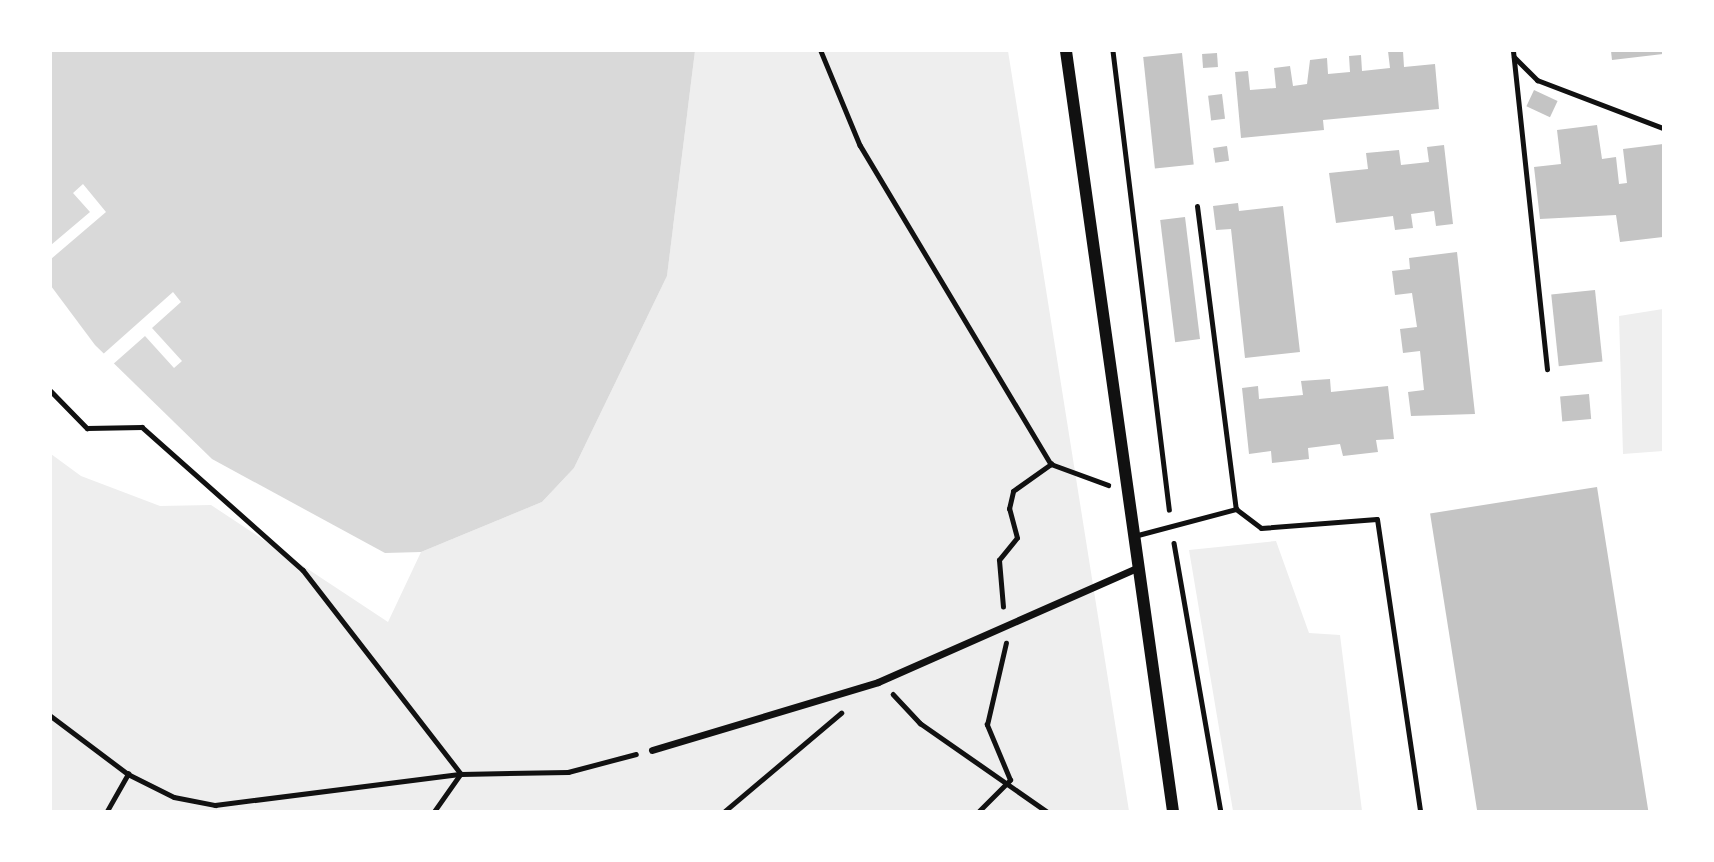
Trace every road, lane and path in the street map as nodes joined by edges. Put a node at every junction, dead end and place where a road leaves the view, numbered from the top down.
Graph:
1 (821, 51) edge
2 (1066, 51) edge
3 (1113, 51) edge
4 (1513, 53) edge
5 (1663, 128) edge
6 (1197, 205) dead end
7 (1547, 369) dead end
8 (51, 391) edge
9 (1051, 464) junction
10 (1125, 493) junction
11 (1236, 509) junction
12 (1170, 524) junction
13 (1130, 537) junction
14 (1136, 568) junction
15 (1007, 622) junction
16 (878, 682) junction
17 (847, 708) dead end
18 (51, 716) edge
19 (652, 750) joint
20 (128, 774) junction
21 (461, 774) junction
22 (1010, 780) junction
23 (215, 805) junction
24 (107, 811) edge
25 (213, 811) edge
26 (435, 811) edge
27 (725, 811) edge
28 (979, 811) edge
29 (1046, 811) edge
30 (1173, 811) edge
31 (1221, 811) edge
32 (1420, 811) edge

1 - 9 path
2 - 10 street
3 - 12 path
4 - 5 lane
4 - 7 lane
6 - 11 lane
8 - 21 path
9 - 10 path
9 - 15 path
10 - 13 street
11 - 12 lane
11 - 32 lane
12 - 13 lane
12 - 31 path
13 - 14 street
14 - 15 street
14 - 30 street
15 - 16 street
15 - 22 path
16 - 19 street
16 - 22 path
17 - 27 path
18 - 20 path
19 - 21 path
20 - 23 path
20 - 24 path
21 - 23 path
21 - 26 path
22 - 28 path
22 - 29 path
23 - 25 path

